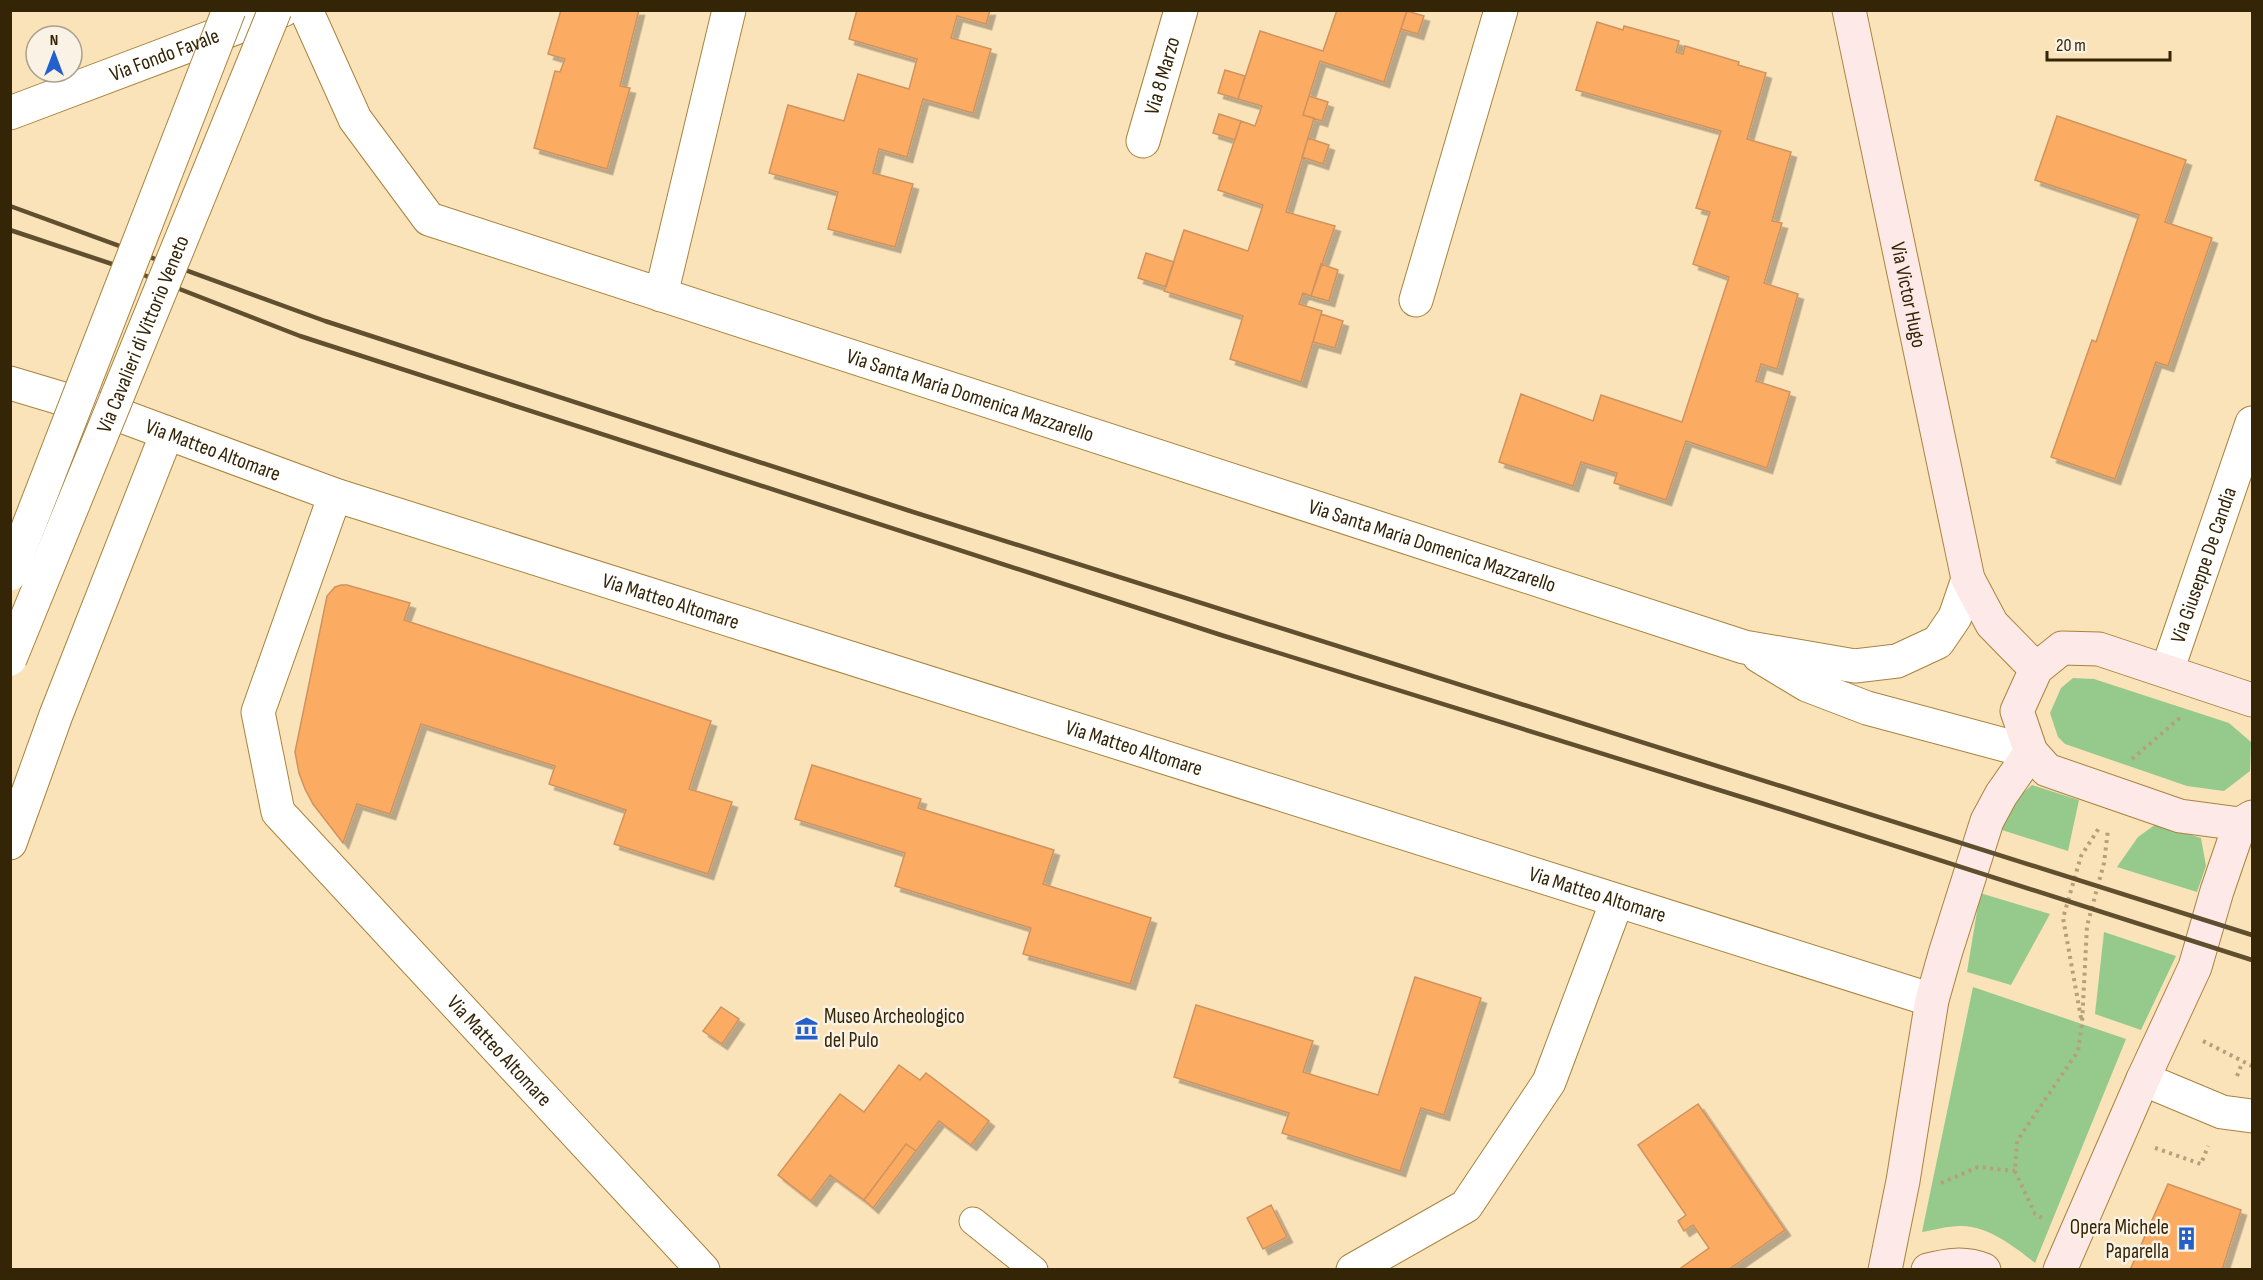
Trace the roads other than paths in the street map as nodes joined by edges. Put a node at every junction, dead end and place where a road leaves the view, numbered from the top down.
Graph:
1 (229, 10) edge
2 (275, 10) edge
3 (283, 10) edge
4 (306, 10) edge
5 (729, 10) edge
6 (1181, 10) edge
7 (1501, 10) edge
8 (1849, 10) edge
9 (10, 112) edge
10 (1143, 141) dead end
11 (661, 295) junction
12 (1416, 300) dead end
13 (10, 383) edge
14 (2253, 423) edge
15 (167, 433) junction
16 (335, 495) junction
17 (10, 574) edge
18 (1968, 579) junction
19 (1744, 647) junction
20 (10, 659) edge
21 (2036, 669) junction
22 (2167, 671) junction
23 (2253, 700) edge
24 (2031, 752) junction
25 (2248, 824) edge
26 (10, 843) edge
27 (1617, 901) junction
28 (1932, 1000) junction
29 (2143, 1079) junction
30 (2253, 1116) edge
31 (973, 1221) dead end
32 (703, 1269) edge
33 (1034, 1269) edge
34 (1353, 1269) edge
35 (1885, 1269) edge
36 (1928, 1269) edge
37 (1984, 1269) edge
38 (2060, 1269) edge

1 - 17 street, Via Cavalieri di Vittorio Veneto, bridge
2 - 20 street, Via Cavalieri di Vittorio Veneto, bridge
3 - 9 street, Via Fondo Favale
4 - 11 street, Via Santa Maria Domenica Mazzarello
5 - 11 street
6 - 10 street, Via 8 Marzo
7 - 12 street
8 - 18 main road, Via Victor Hugo
11 - 19 street, Via Santa Maria Domenica Mazzarello
13 - 15 street, Via Matteo Altomare
14 - 22 street, Via Giuseppe De Candia
15 - 16 street, Via Matteo Altomare
15 - 26 street
16 - 27 street, Via Matteo Altomare
16 - 32 street, Via Matteo Altomare
18 - 19 street, Via Santa Maria Domenica Mazzarello
18 - 21 main road
19 - 24 street, Via Santa Maria Domenica Mazzarello
21 - 22 main road
21 - 24 main road
22 - 23 main road
24 - 25 main road
24 - 28 main road
25 - 29 main road
27 - 28 street, Via Matteo Altomare
27 - 34 street
28 - 35 main road
29 - 30 street
29 - 38 main road
31 - 33 street
36 - 37 main road

